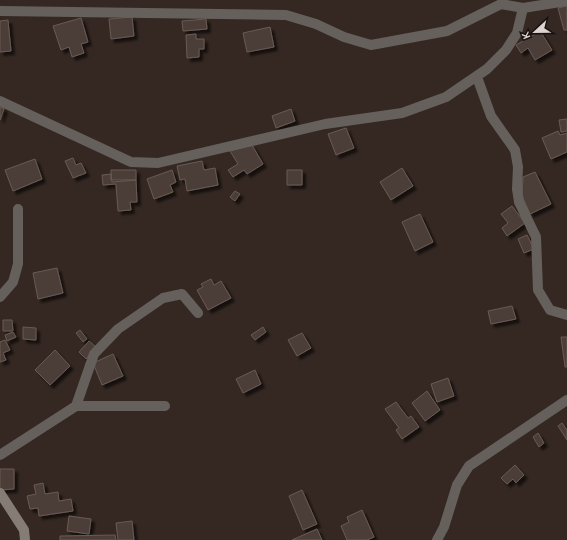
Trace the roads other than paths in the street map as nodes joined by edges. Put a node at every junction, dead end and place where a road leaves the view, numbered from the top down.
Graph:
1 (567, 1) edge
2 (505, 2) edge
3 (523, 8) junction
4 (0, 11) edge
5 (476, 76) junction
6 (0, 101) edge
7 (18, 209) dead end
8 (0, 297) edge
9 (198, 313) dead end
10 (567, 315) edge
11 (567, 400) edge
12 (76, 406) junction
13 (165, 406) dead end
14 (0, 456) edge
15 (0, 493) edge
16 (25, 540) edge
17 (437, 540) edge

1 - 3 street
2 - 3 street
2 - 4 street
3 - 5 street
5 - 6 street
5 - 10 street
7 - 8 street
9 - 12 street
11 - 17 street
12 - 13 street
12 - 14 street
15 - 16 street

